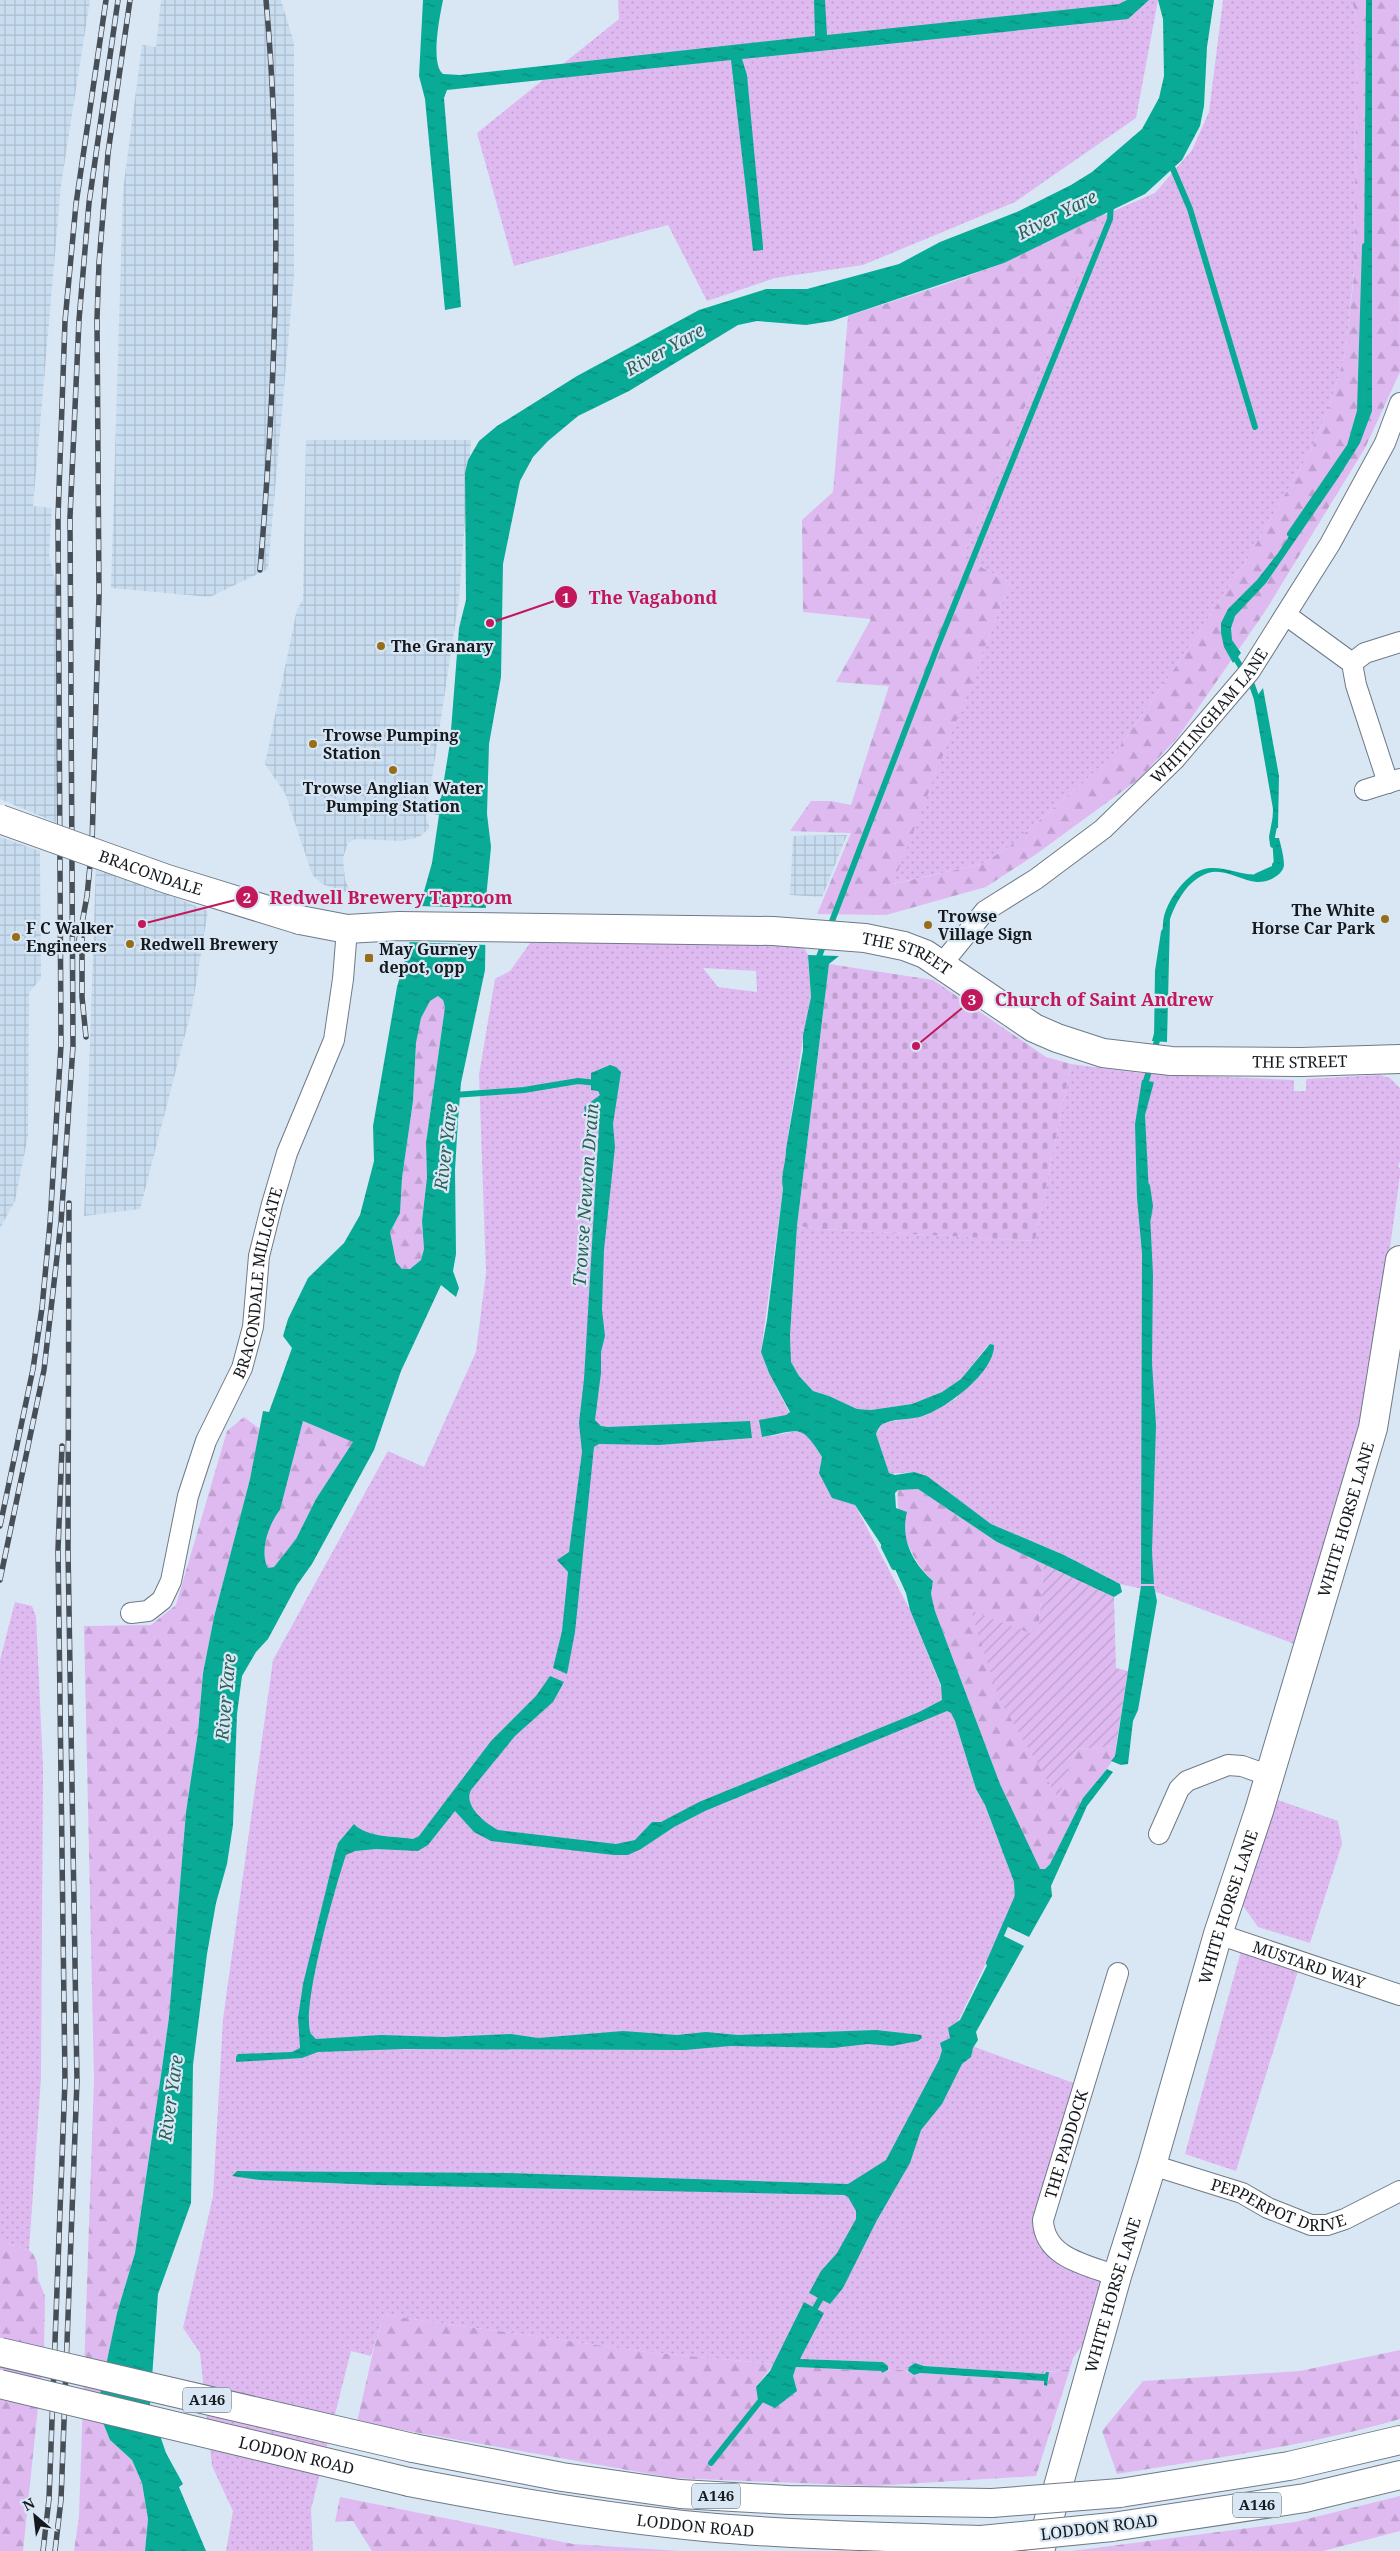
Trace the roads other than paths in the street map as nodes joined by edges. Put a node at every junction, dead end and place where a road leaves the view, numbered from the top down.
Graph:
1 (1400, 403) edge
2 (1286, 615) junction
3 (1400, 642) edge
4 (1352, 663) junction
5 (1394, 781) edge
6 (1365, 790) dead end
7 (0, 819) edge
8 (511, 928) joint
9 (347, 929) junction
10 (941, 965) junction
11 (1400, 1059) edge
12 (1400, 1260) edge
13 (132, 1613) dead end
14 (1270, 1776) junction
15 (1159, 1834) dead end
16 (1218, 1934) junction
17 (1118, 1973) dead end
18 (1400, 1995) edge
19 (1152, 2165) junction
20 (1400, 2192) edge
21 (1117, 2276) junction
22 (0, 2352) edge
23 (0, 2384) edge
24 (1400, 2440) edge
25 (1400, 2475) edge
26 (1040, 2551) edge

1 - 2 street, WHITLINGHAM LANE
2 - 4 street
2 - 10 street, WHITLINGHAM LANE
3 - 4 street
4 - 5 street
5 - 6 street
7 - 9 main road, BRACONDALE, bridge
8 - 9 main road, BRACONDALE
8 - 10 main road, THE STREET
9 - 13 street, BRACONDALE MILLGATE
10 - 11 main road, THE STREET
12 - 14 main road, WHITE HORSE LANE
14 - 15 street
14 - 16 main road, WHITE HORSE LANE
16 - 18 street, MUSTARD WAY
16 - 19 main road, WHITE HORSE LANE
17 - 21 street, THE PADDOCK
19 - 20 street, PEPPERPOT DRIVE
19 - 21 main road, WHITE HORSE LANE
21 - 26 main road, WHITE HORSE LANE
22 - 24 main road, LODDON ROAD / A146, bridge
23 - 25 main road, LODDON ROAD / A146, bridge

